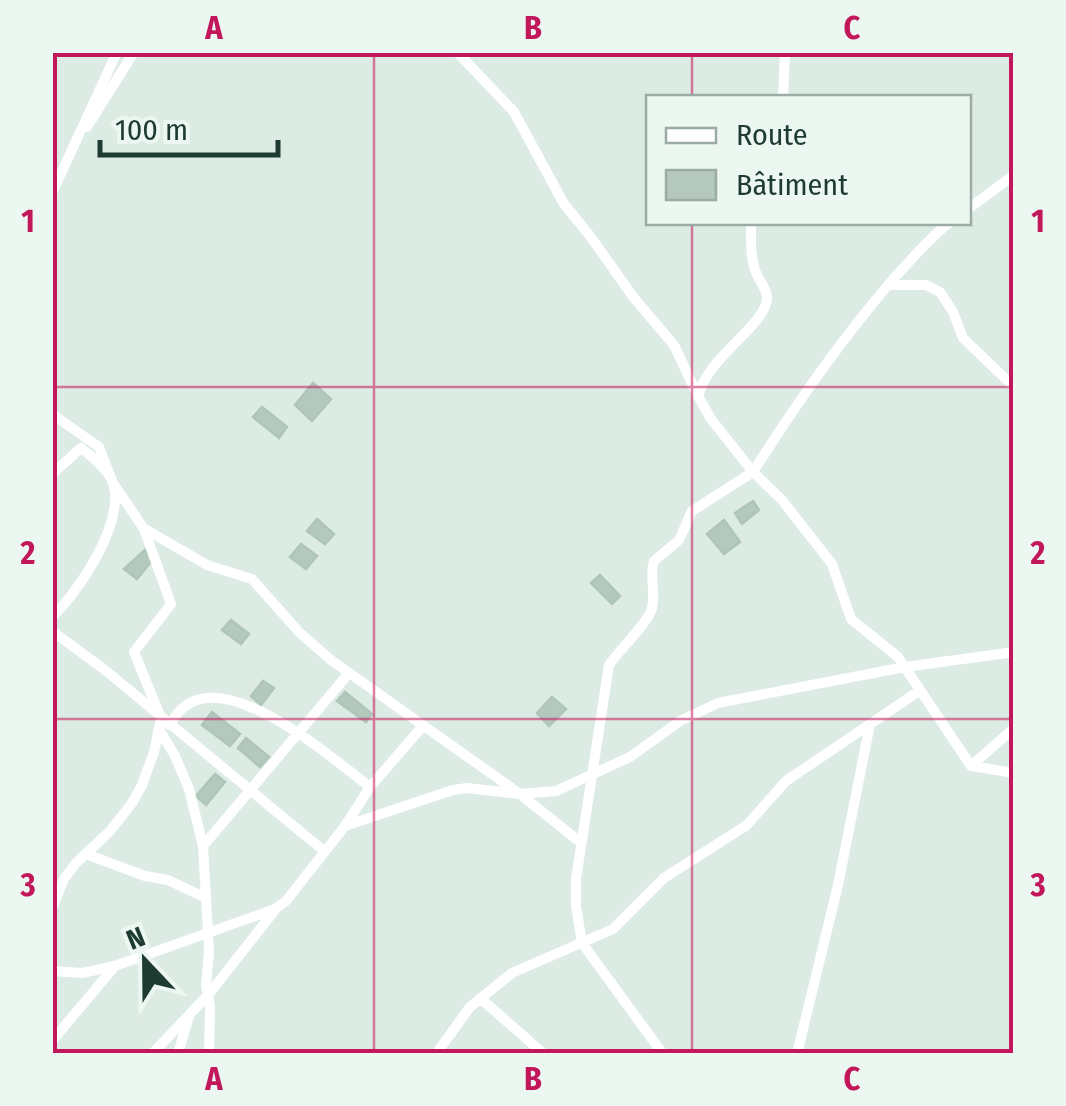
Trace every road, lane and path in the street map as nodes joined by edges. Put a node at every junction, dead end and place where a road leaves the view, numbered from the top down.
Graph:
1 (117, 52) edge
2 (134, 52) edge
3 (457, 52) edge
4 (786, 52) edge
5 (783, 95) edge
6 (72, 149) junction
7 (1014, 175) edge
8 (52, 193) edge
9 (971, 207) edge
10 (751, 225) edge
11 (946, 225) edge
12 (889, 285) junction
13 (1014, 387) edge
14 (698, 396) junction
15 (52, 414) edge
16 (96, 444) junction
17 (86, 452) junction
18 (68, 460) junction
19 (52, 465) edge
20 (753, 472) junction
21 (52, 474) edge
22 (113, 483) junction
23 (144, 529) junction
24 (52, 617) edge
25 (52, 631) edge
26 (1014, 652) edge
27 (905, 667) junction
28 (349, 673) junction
29 (919, 691) junction
30 (163, 724) junction
31 (870, 724) junction
32 (422, 727) junction
33 (1014, 728) edge
34 (300, 733) junction
35 (971, 766) junction
36 (1014, 773) edge
37 (594, 776) junction
38 (370, 787) junction
39 (252, 792) junction
40 (520, 794) junction
41 (345, 826) junction
42 (580, 842) junction
43 (203, 846) junction
44 (324, 852) junction
45 (86, 854) junction
46 (204, 897) junction
47 (52, 908) edge
48 (275, 909) junction
49 (206, 931) junction
50 (582, 943) junction
51 (115, 966) junction
52 (52, 971) edge
53 (208, 996) junction
54 (480, 998) junction
55 (190, 1014) junction
56 (52, 1041) edge
57 (544, 1053) edge
58 (152, 1054) edge
59 (178, 1054) edge
60 (209, 1054) edge
61 (436, 1054) edge
62 (663, 1054) edge
63 (797, 1054) edge

1 - 6 street
2 - 6 street
3 - 14 street
4 - 5 street
6 - 8 street
7 - 9 street
10 - 14 street
11 - 12 street
12 - 13 street
12 - 20 street
14 - 20 street
15 - 16 street
16 - 17 street
16 - 22 street
17 - 18 street
17 - 22 street
18 - 19 street
18 - 21 street
20 - 27 street
20 - 37 street
22 - 23 street
22 - 24 street
23 - 28 street
23 - 30 street
25 - 30 street
26 - 27 street
27 - 29 street
27 - 37 street
28 - 32 street
28 - 34 street
29 - 31 street
29 - 35 street
30 - 34 street
30 - 39 street
30 - 43 street
30 - 45 street
31 - 50 street
31 - 63 street
32 - 38 street
32 - 40 street
33 - 35 street
34 - 38 street
34 - 39 street
35 - 36 street
37 - 40 street
37 - 42 street
38 - 41 street
39 - 43 street
39 - 44 street
40 - 41 street
40 - 42 street
41 - 44 street
42 - 50 street
43 - 46 street
44 - 48 street
45 - 46 street
45 - 47 street
46 - 49 street
48 - 49 street
48 - 53 street
49 - 51 street
49 - 53 street
50 - 54 street
50 - 62 street
51 - 52 street
51 - 56 street
53 - 55 street
53 - 60 street
54 - 57 street
54 - 61 street
55 - 58 street
55 - 59 street

